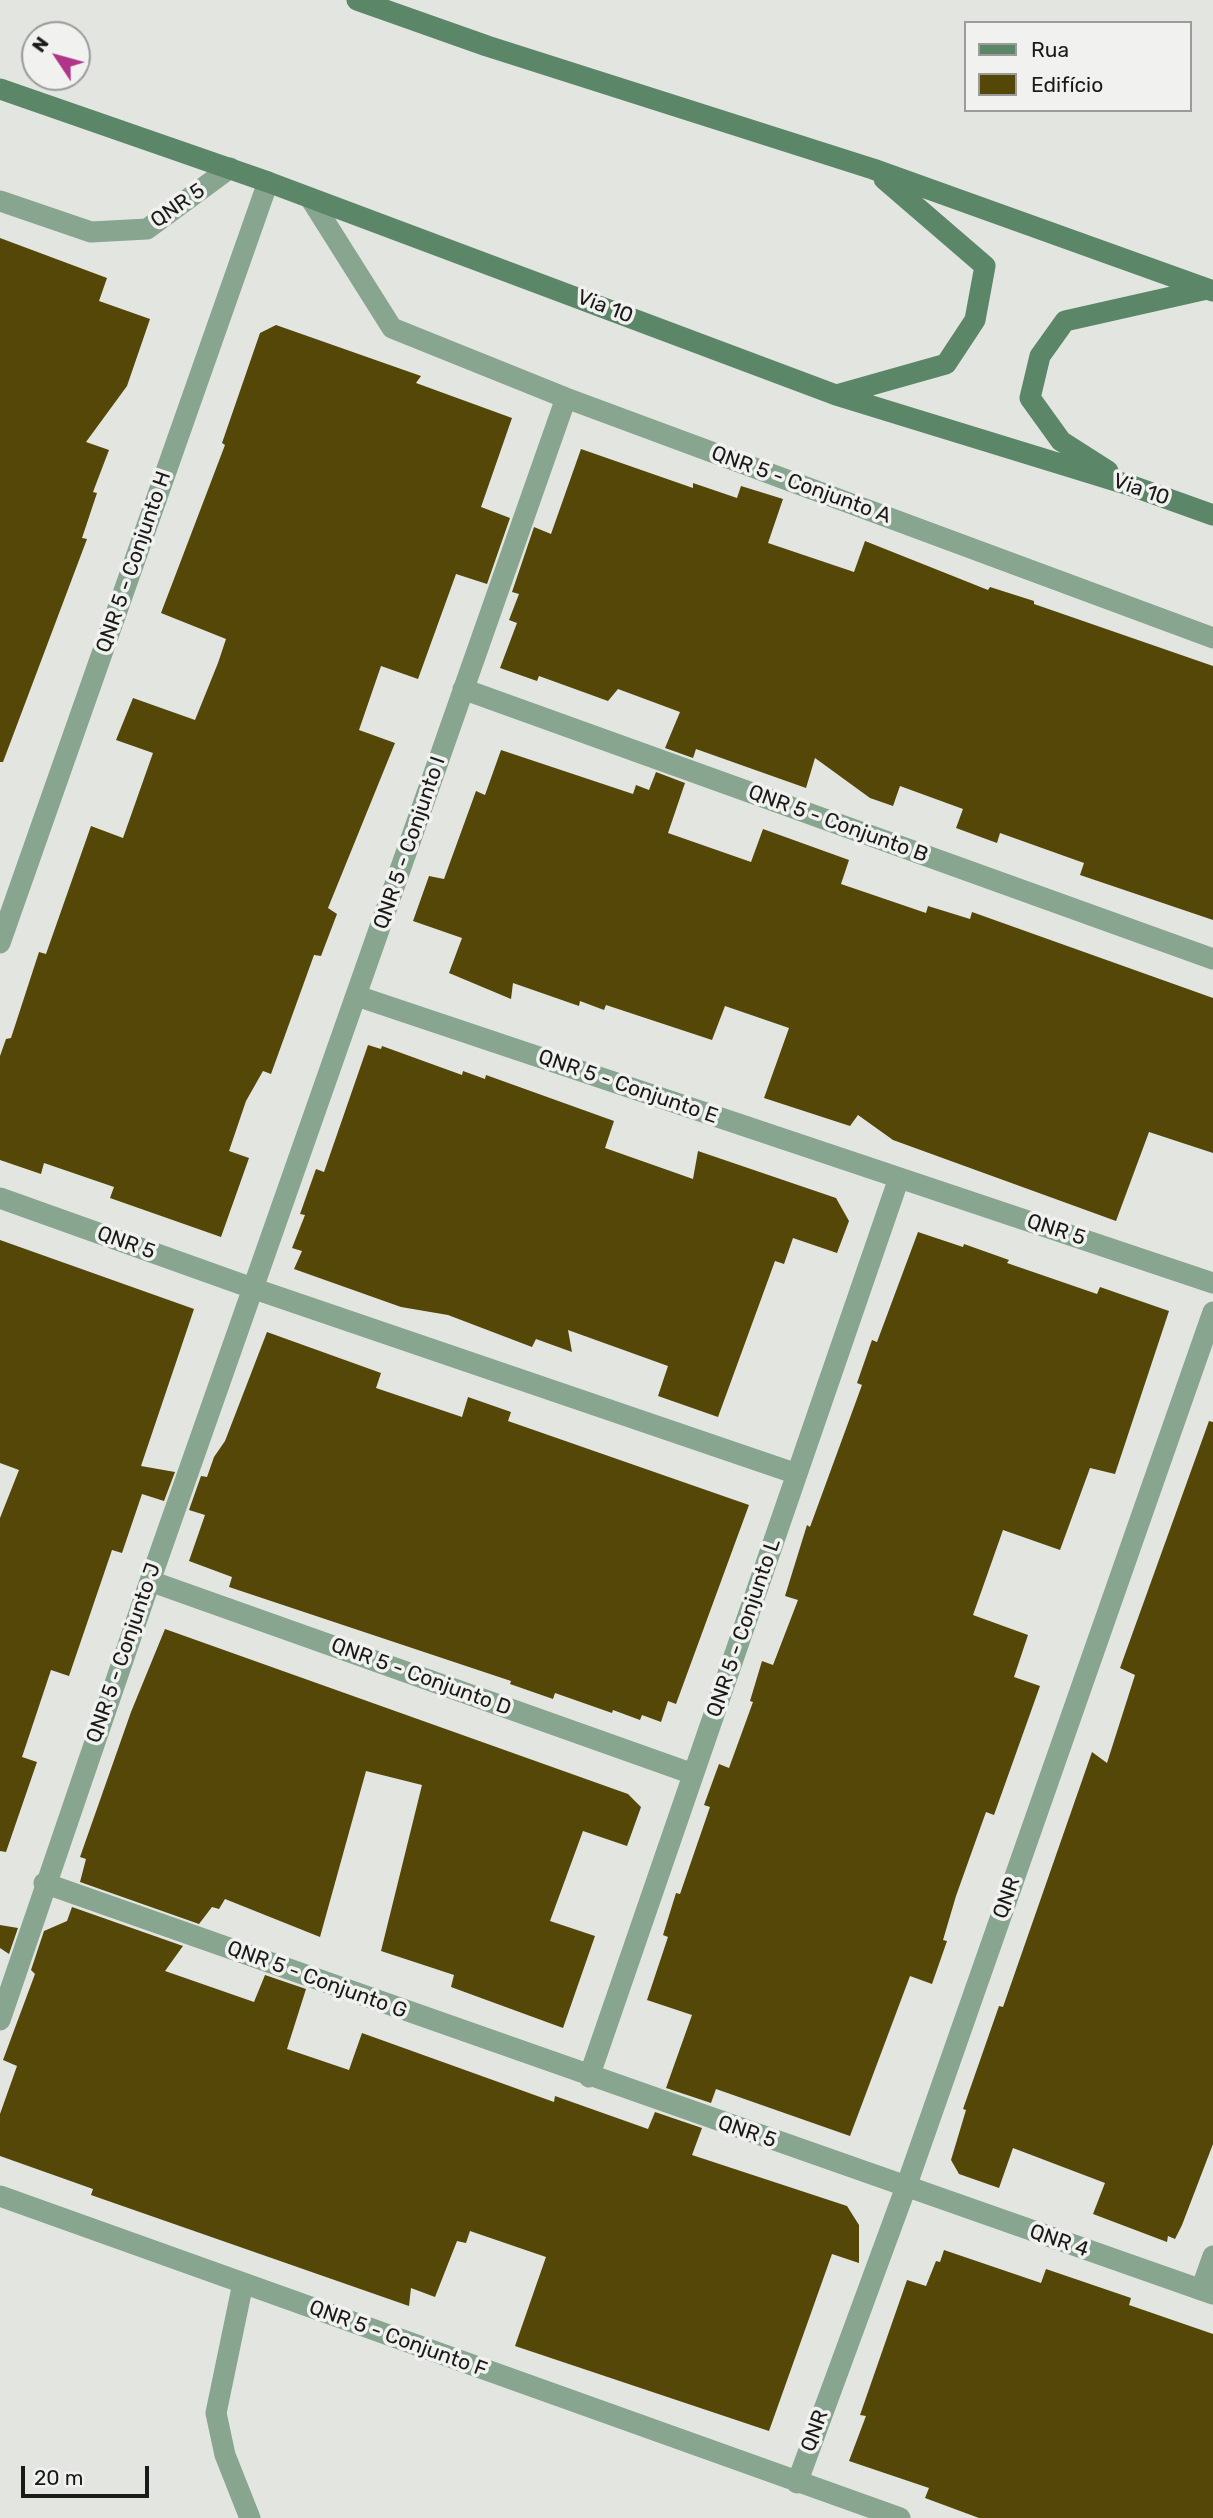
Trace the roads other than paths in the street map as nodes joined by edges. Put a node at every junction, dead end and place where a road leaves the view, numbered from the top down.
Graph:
1 (357, 0) edge
2 (0, 89) edge
3 (230, 168) junction
4 (873, 169) junction
5 (268, 182) junction
6 (310, 198) junction
7 (0, 201) edge
8 (1210, 290) edge
9 (836, 395) junction
10 (566, 398) junction
11 (1132, 486) junction
12 (1213, 515) edge
13 (1213, 638) edge
14 (463, 689) junction
15 (0, 943) edge
16 (1213, 958) edge
17 (357, 996) junction
18 (899, 1178) junction
19 (0, 1198) edge
20 (1213, 1283) edge
21 (252, 1288) junction
22 (1213, 1312) edge
23 (797, 1474) junction
24 (149, 1581) junction
25 (693, 1774) junction
26 (44, 1883) junction
27 (0, 2020) edge
28 (589, 2077) junction
29 (906, 2187) junction
30 (0, 2196) edge
31 (1213, 2256) edge
32 (243, 2283) junction
33 (1207, 2292) edge
34 (797, 2483) junction
35 (250, 2518) edge
36 (900, 2518) edge

1 - 4 main road
2 - 3 main road, Via 10
3 - 5 main road, Via 10
3 - 7 street, QNR 5
4 - 8 main road
4 - 9 main road
5 - 6 main road, Via 10
5 - 15 street, QNR 5 - Conjunto H
6 - 9 main road, Via 10
6 - 10 street, QNR 5 - Conjunto A
8 - 11 main road
9 - 11 main road, Via 10
10 - 13 street, QNR 5 - Conjunto A
10 - 14 street, QNR 5 - Conjunto I
11 - 12 main road, Via 10
14 - 16 street, QNR 5 - Conjunto B
14 - 17 street, QNR 5 - Conjunto I
17 - 18 street, QNR 5 - Conjunto E
17 - 21 street, QNR 5 - Conjunto I
18 - 20 street, QNR 5
18 - 23 street, QNR 5 - Conjunto L
19 - 21 street, QNR 5
21 - 23 street
21 - 24 street, QNR 5 - Conjunto J
22 - 29 street, QNR
23 - 25 street, QNR 5 - Conjunto L
24 - 25 street, QNR 5 - Conjunto D
24 - 26 street, QNR 5 - Conjunto J
25 - 28 street, QNR 5 - Conjunto L
26 - 27 street, QNR 5 - Conjunto J
26 - 28 street, QNR 5 - Conjunto G
28 - 29 street, QNR 5
29 - 33 street, QNR 4
29 - 34 street, QNR
30 - 32 street, QNR 5 - Conjunto F
31 - 33 street
32 - 34 street, QNR 5 - Conjunto F
32 - 35 street
34 - 36 street, QNR 5 - Conjunto F

